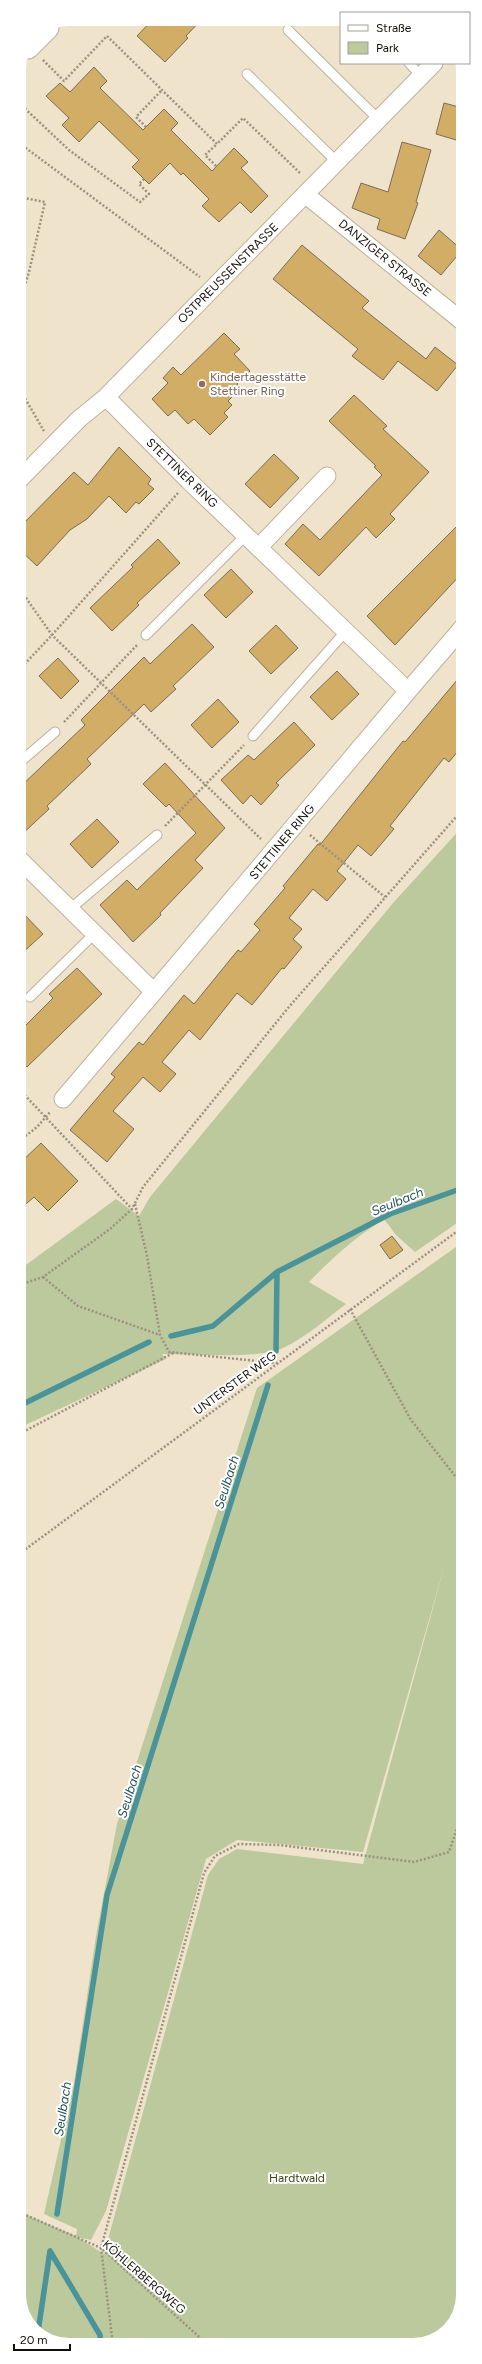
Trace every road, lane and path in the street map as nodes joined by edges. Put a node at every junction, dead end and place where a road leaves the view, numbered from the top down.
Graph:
1 (288, 30) dead end
2 (31, 49) edge
3 (410, 64) edge
4 (433, 64) edge
5 (247, 74) dead end
6 (421, 76) junction
7 (162, 90) junction
8 (26, 110) edge
9 (379, 120) junction
10 (146, 127) dead end
11 (217, 144) junction
12 (26, 148) edge
13 (338, 163) junction
14 (216, 166) dead end
15 (144, 179) dead end
16 (310, 191) junction
17 (26, 198) edge
18 (26, 282) edge
19 (213, 287) junction
20 (456, 316) edge
21 (106, 398) junction
22 (26, 400) edge
23 (52, 446) junction
24 (26, 473) edge
25 (328, 476) dead end
26 (189, 480) junction
27 (247, 534) junction
28 (259, 547) junction
29 (26, 598) edge
30 (346, 631) junction
31 (52, 635) junction
32 (146, 635) joint
33 (456, 635) edge
34 (26, 663) edge
35 (102, 681) junction
36 (408, 691) junction
37 (55, 732) joint
38 (253, 736) joint
39 (26, 757) edge
40 (206, 784) junction
41 (456, 818) edge
42 (296, 824) junction
43 (157, 835) joint
44 (274, 852) junction
45 (26, 866) edge
46 (385, 897) junction
47 (69, 910) junction
48 (94, 934) junction
49 (154, 992) junction
50 (30, 997) dead end
51 (26, 1096) edge
52 (63, 1099) joint
53 (46, 1117) junction
54 (26, 1136) edge
55 (135, 1204) junction
56 (132, 1209) junction
57 (456, 1232) edge
58 (44, 1277) junction
59 (26, 1283) edge
60 (350, 1308) junction
61 (160, 1335) junction
62 (175, 1352) junction
63 (278, 1363) junction
64 (26, 1430) edge
65 (456, 1477) edge
66 (26, 1549) edge
67 (456, 1832) edge
68 (26, 2215) edge
69 (101, 2248) junction
70 (113, 2338) edge
71 (200, 2338) edge

1 - 9 lane
2 - 7 path
3 - 6 lane
4 - 6 street, OSTPREUSSENSTRASSE
5 - 13 lane
6 - 9 street, OSTPREUSSENSTRASSE
7 - 10 path
7 - 11 path
8 - 15 path
9 - 13 street, OSTPREUSSENSTRASSE
11 - 14 path
11 - 16 path
12 - 19 path
13 - 16 street, OSTPREUSSENSTRASSE
16 - 19 street, OSTPREUSSENSTRASSE
16 - 20 street, DANZIGER STRASSE
17 - 18 path
19 - 21 street, OSTPREUSSENSTRASSE
21 - 23 street, OSTPREUSSENSTRASSE
21 - 26 street, STETTINER RING
22 - 23 path
23 - 24 street, OSTPREUSSENSTRASSE
25 - 28 street
26 - 27 street, STETTINER RING
26 - 31 path
27 - 28 street, STETTINER RING
27 - 32 lane
28 - 30 street, STETTINER RING
29 - 31 path
30 - 36 street, STETTINER RING
30 - 38 lane
31 - 34 path
31 - 35 path
32 - 35 path
33 - 36 street, STETTINER RING
35 - 37 path
35 - 40 path
36 - 42 street, STETTINER RING
37 - 39 lane
38 - 40 path
40 - 43 path
40 - 44 path
41 - 46 path
42 - 44 street, STETTINER RING
42 - 46 path
43 - 47 lane
44 - 49 street, STETTINER RING
45 - 47 street
46 - 55 path
47 - 48 street
48 - 49 street
48 - 50 lane
49 - 52 street, STETTINER RING
51 - 53 path
52 - 53 path
53 - 54 path
53 - 56 path
55 - 56 path
55 - 61 path
56 - 58 path
57 - 60 path, UNTERSTER WEG
58 - 59 path
58 - 61 path
60 - 63 path, UNTERSTER WEG
60 - 65 path
61 - 62 path
62 - 63 path
62 - 64 path
63 - 66 path, UNTERSTER WEG
67 - 69 path
68 - 69 path, KÖHLERBERGWEG
69 - 70 path
69 - 71 path, KÖHLERBERGWEG

